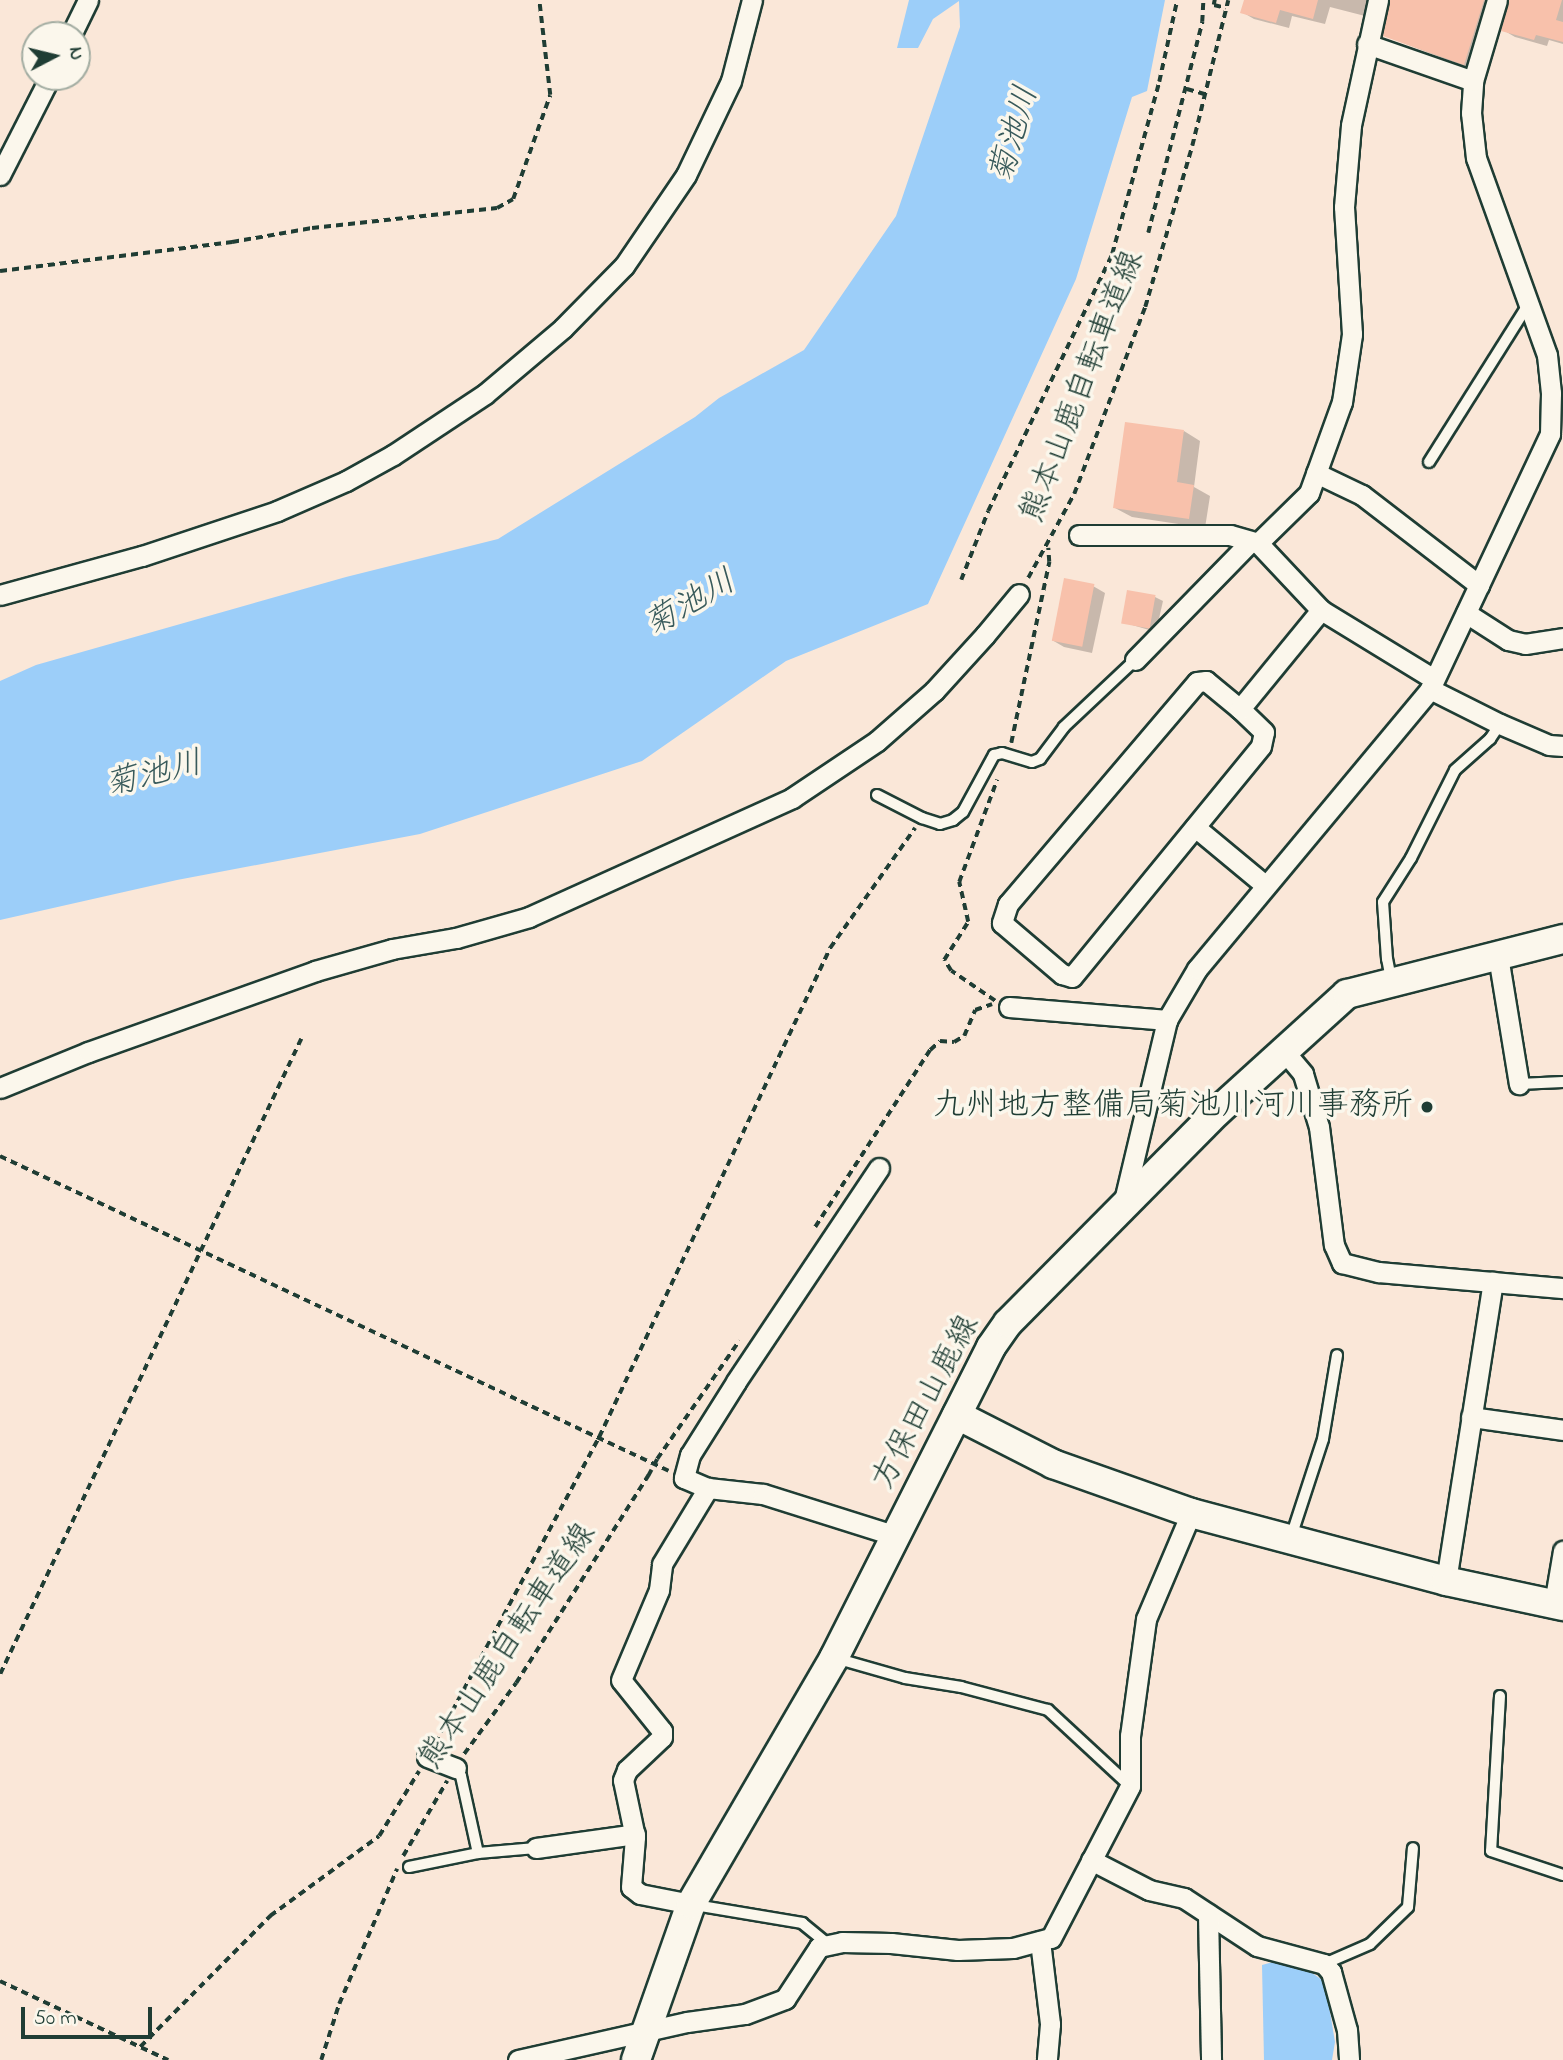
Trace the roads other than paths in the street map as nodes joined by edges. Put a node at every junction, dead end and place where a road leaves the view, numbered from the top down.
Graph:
1 (88, 0) edge
2 (752, 0) edge
3 (1378, 0) edge
4 (1497, 0) edge
5 (78, 21) edge
6 (1367, 44) junction
7 (1473, 81) junction
8 (43, 91) edge
9 (0, 175) edge
10 (1528, 304) junction
11 (1556, 434) edge
12 (1429, 462) dead end
13 (1316, 473) junction
14 (1079, 535) dead end
15 (1254, 542) junction
16 (1479, 584) junction
17 (1019, 594) road end
18 (0, 595) edge
19 (1321, 610) junction
20 (1466, 613) junction
21 (1563, 638) edge
22 (1135, 660) joint
23 (1432, 684) junction
24 (1240, 709) junction
25 (1500, 724) junction
26 (1563, 747) edge
27 (877, 795) dead end
28 (1195, 827) junction
29 (1266, 886) junction
30 (1563, 939) edge
31 (1498, 956) junction
32 (1391, 980) junction
33 (1003, 1005) road end
34 (1167, 1020) junction
35 (1284, 1051) junction
36 (1563, 1082) edge
37 (1519, 1084) joint
38 (0, 1088) edge
39 (879, 1168) dead end
40 (1123, 1205) junction
41 (1493, 1282) junction
42 (1563, 1289) edge
43 (1337, 1355) dead end
44 (957, 1415) junction
45 (1471, 1418) junction
46 (1563, 1430) edge
47 (708, 1488) junction
48 (1191, 1513) junction
49 (896, 1536) junction
50 (1291, 1539) junction
51 (1563, 1551) edge
52 (1446, 1581) junction
53 (1558, 1605) edge
54 (834, 1658) junction
55 (1500, 1696) dead end
56 (427, 1757) road end
57 (456, 1768) joint
58 (1130, 1786) junction
59 (635, 1834) junction
60 (536, 1848) joint
61 (1413, 1848) dead end
62 (478, 1853) junction
63 (1091, 1860) junction
64 (405, 1864) road end
65 (1563, 1875) edge
66 (691, 1904) junction
67 (1208, 1914) junction
68 (1040, 1941) junction
69 (828, 1945) junction
70 (1324, 1964) junction
71 (639, 2047) edge
72 (518, 2060) edge
73 (1047, 2060) edge
74 (1211, 2060) edge
75 (1349, 2060) edge

1 - 5 street
2 - 18 street
3 - 6 street
4 - 7 street
6 - 7 street
6 - 13 street
7 - 10 street
8 - 9 street
10 - 11 street
10 - 12 lane
11 - 16 street
13 - 15 street
13 - 16 street
14 - 15 street
15 - 19 street
15 - 22 street
16 - 20 street
17 - 38 street
19 - 23 street
19 - 24 street
20 - 21 street
20 - 23 street
22 - 27 lane
23 - 25 street
23 - 29 street
24 - 28 street
24 - 28 street
25 - 26 street
25 - 32 lane
28 - 29 street
29 - 34 street
30 - 31 main road, 方保田山鹿線
31 - 32 main road, 方保田山鹿線
31 - 37 street
32 - 35 main road, 方保田山鹿線
33 - 34 street
34 - 40 street
35 - 40 main road, 方保田山鹿線
35 - 41 street
36 - 37 lane
39 - 47 street
40 - 44 main road, 方保田山鹿線
41 - 42 street
41 - 45 street
43 - 50 lane
44 - 48 main road
44 - 49 main road, 方保田山鹿線
45 - 46 street
45 - 52 street
47 - 49 street
47 - 59 street
48 - 50 main road
48 - 58 street
49 - 54 main road, 方保田山鹿線
50 - 52 main road
51 - 53 street
52 - 53 main road
54 - 58 lane
54 - 66 main road, 方保田山鹿線
55 - 65 lane
56 - 57 street
57 - 62 lane
58 - 63 street
59 - 60 street
59 - 66 street
60 - 62 lane
61 - 70 lane
62 - 64 lane
63 - 67 street
63 - 68 street
66 - 69 lane
66 - 71 main road, 方保田山鹿線
67 - 70 street
67 - 74 street
68 - 69 street
68 - 73 street
69 - 71 street
70 - 75 street
71 - 72 street

